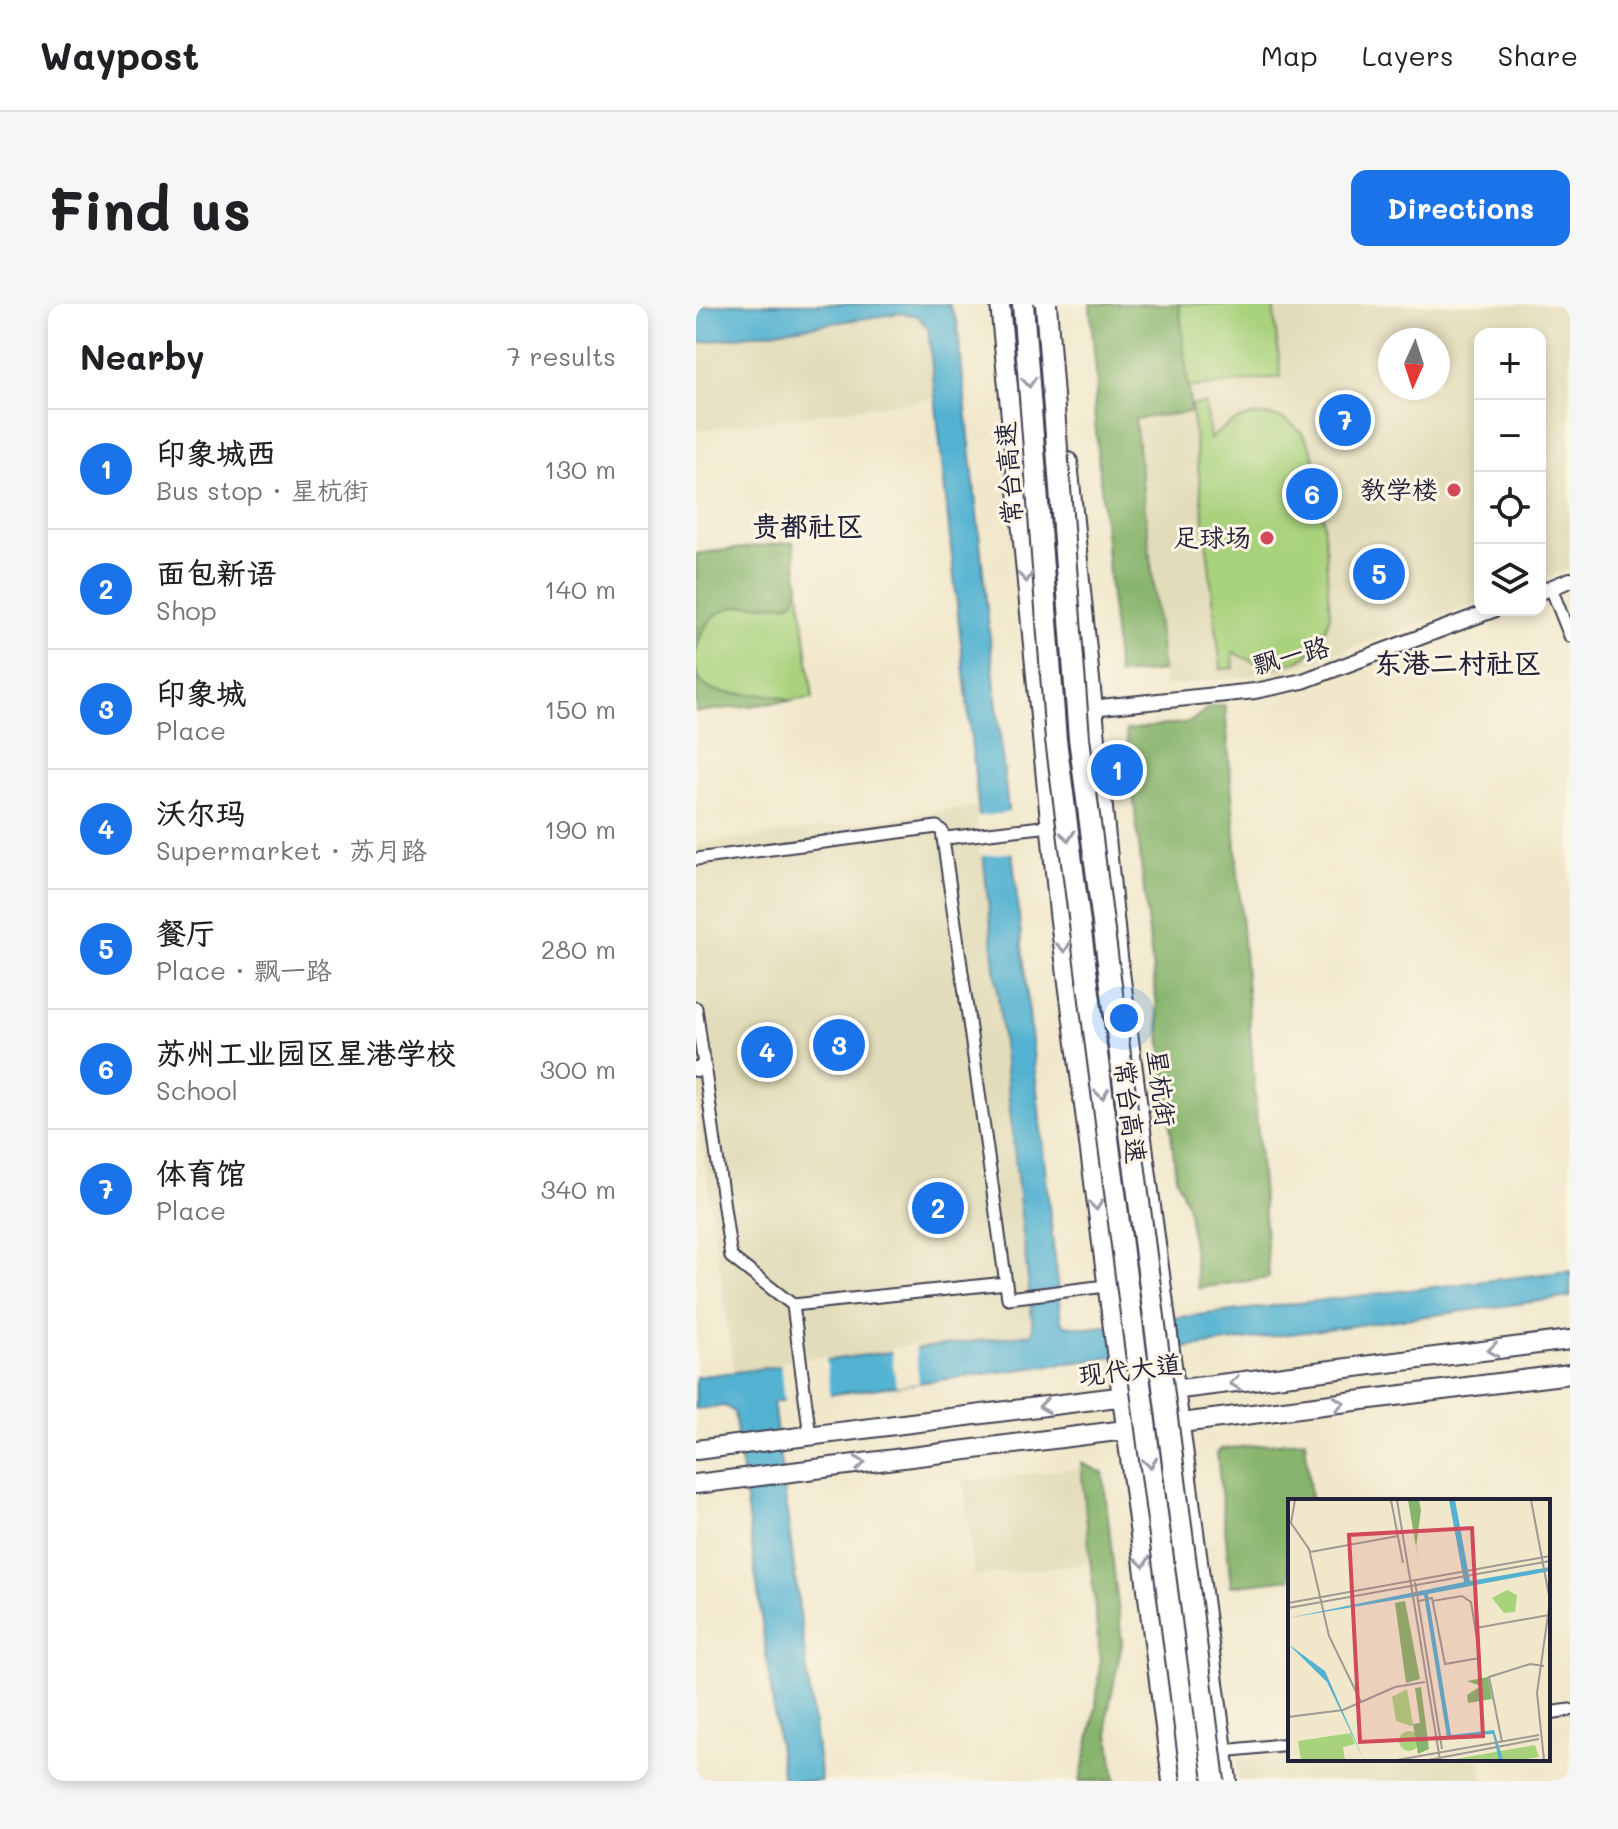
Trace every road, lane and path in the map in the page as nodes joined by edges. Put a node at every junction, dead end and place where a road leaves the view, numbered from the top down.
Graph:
1 (1000, 304) edge
2 (1023, 304) edge
3 (1046, 304) edge
4 (1052, 304) edge
5 (1570, 580) edge
6 (1546, 590) edge
7 (1477, 616) edge
8 (1570, 636) edge
9 (1091, 708) junction
10 (1050, 826) junction
11 (946, 838) junction
12 (696, 859) edge
13 (696, 1008) edge
14 (700, 1069) edge
15 (1006, 1283) junction
16 (1106, 1286) junction
17 (793, 1305) junction
18 (1570, 1340) edge
19 (1570, 1374) edge
20 (1174, 1390) junction
21 (1121, 1397) junction
22 (1178, 1423) junction
23 (1125, 1430) junction
24 (810, 1436) junction
25 (696, 1450) edge
26 (696, 1484) edge
27 (1570, 1710) edge
28 (1550, 1713) edge
29 (1288, 1744) edge
30 (1223, 1751) junction
31 (1172, 1781) edge
32 (1192, 1781) edge
33 (1214, 1781) edge
34 (1227, 1781) edge

1 -> 10 main road
2 -> 32 highway, 常台高速, bridge
3 - 33 highway, 常台高速, bridge
4 - 9 main road, 星杭街
5 - 6 street
6 - 8 street
7 - 9 street, 飘一路
9 - 20 main road, 星杭街
10 - 11 street
10 -> 16 main road
11 - 12 street
11 - 15 street
13 - 14 street
14 - 17 street
15 - 16 street
15 - 17 street
16 - 21 main road
17 - 24 street
18 -> 20 main road, 现代大道
22 -> 19 main road
20 - 21 main road, 现代大道
20 - 22 main road, 星杭街
21 - 23 main road
21 -> 24 main road, 现代大道
22 - 23 main road
22 - 30 main road, 星杭街
26 -> 23 main road
23 -> 31 main road
24 - 25 main road, 现代大道
27 - 28 street
29 - 30 street
30 - 34 main road, 星杭街

